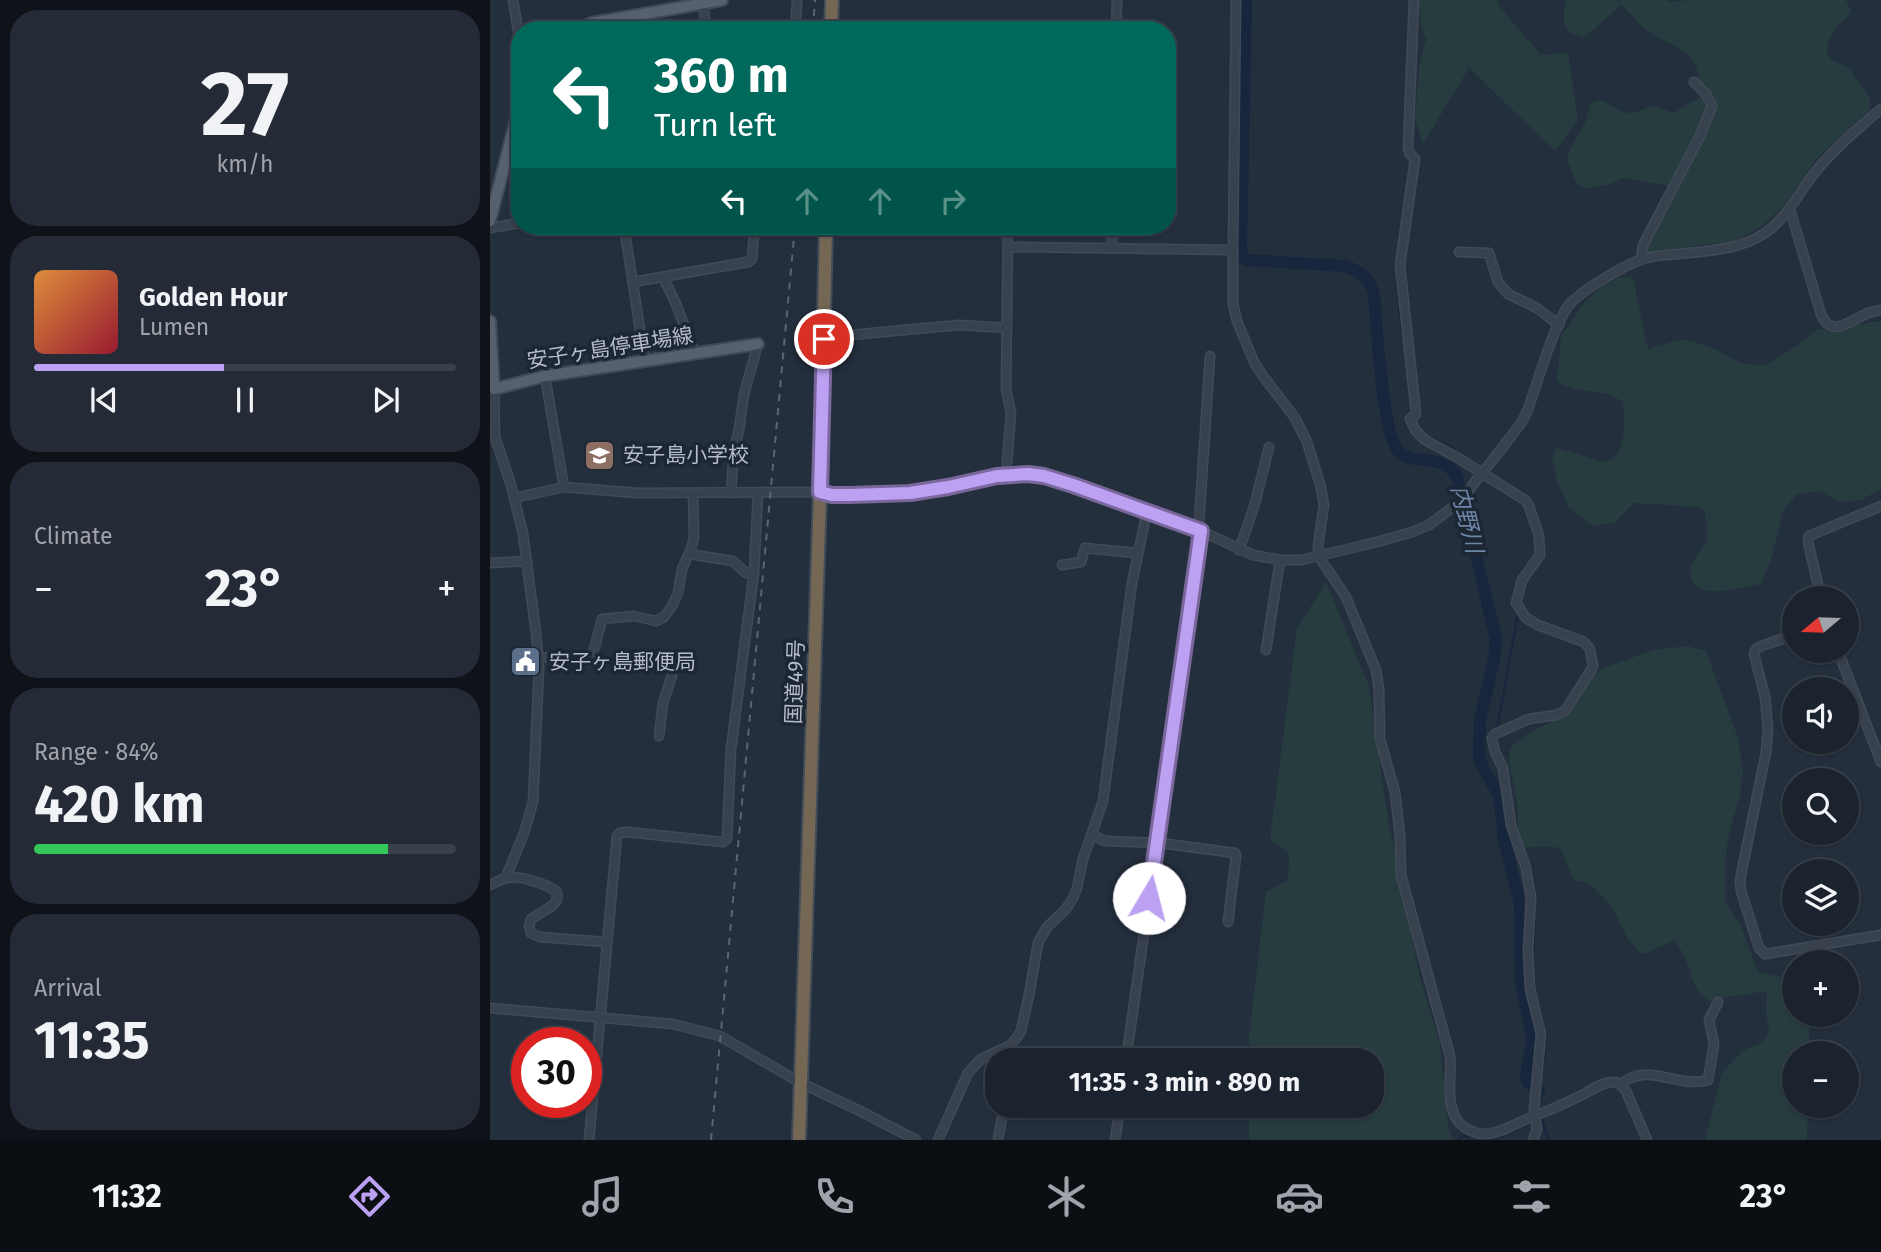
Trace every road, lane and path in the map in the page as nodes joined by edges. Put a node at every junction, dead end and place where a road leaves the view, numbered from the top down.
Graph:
1 (513, 0) edge
2 (722, 0) edge
3 (797, 0) edge
4 (831, 0) edge
5 (1117, 0) edge
6 (1236, 0) edge
7 (1414, 0) edge
8 (702, 2) edge
9 (516, 21) edge
10 (616, 21) edge
11 (705, 21) edge
12 (796, 21) edge
13 (831, 21) edge
14 (1116, 21) edge
15 (1694, 82) dead end
16 (1881, 109) edge
17 (511, 139) edge
18 (1790, 210) junction
19 (490, 222) edge
20 (511, 224) edge
21 (490, 228) edge
22 (625, 235) edge
23 (754, 235) edge
24 (826, 235) edge
25 (1008, 235) edge
26 (1112, 235) edge
27 (1008, 247) junction
28 (1112, 248) junction
29 (1233, 250) junction
30 (1459, 252) dead end
31 (1641, 260) junction
32 (663, 277) junction
33 (633, 282) junction
34 (1881, 310) edge
35 (490, 320) edge
36 (1559, 325) junction
37 (1007, 328) junction
38 (758, 344) joint
39 (491, 345) edge
40 (824, 348) junction
41 (695, 354) junction
42 (1210, 356) dead end
43 (645, 362) junction
44 (545, 376) junction
45 (492, 390) edge
46 (492, 437) edge
47 (1269, 447) dead end
48 (1482, 474) junction
49 (1006, 475) junction
50 (564, 487) junction
51 (820, 492) junction
52 (692, 493) junction
53 (758, 493) junction
54 (731, 494) junction
55 (514, 498) junction
56 (1881, 506) edge
57 (1147, 511) junction
58 (1201, 531) junction
59 (1239, 550) junction
60 (1137, 553) junction
61 (689, 554) junction
62 (1319, 557) junction
63 (1280, 560) junction
64 (527, 561) junction
65 (490, 563) edge
66 (1062, 565) dead end
67 (753, 575) junction
68 (1818, 586) edge
69 (1782, 639) edge
70 (1266, 650) dead end
71 (538, 657) junction
72 (1843, 663) edge
73 (673, 672) dead end
74 (659, 736) dead end
75 (1880, 759) edge
76 (1092, 835) junction
77 (1157, 844) junction
78 (506, 877) junction
79 (490, 884) edge
80 (1228, 922) dead end
81 (1881, 935) edge
82 (606, 942) junction
83 (1718, 1002) dead end
84 (490, 1008) edge
85 (601, 1018) junction
86 (1005, 1048) edge
87 (1128, 1048) edge
88 (985, 1057) edge
89 (802, 1083) junction
90 (1621, 1084) junction
91 (1534, 1116) junction
92 (1002, 1118) edge
93 (1118, 1118) edge
94 (589, 1140) edge
95 (799, 1140) edge
96 (916, 1140) edge
97 (938, 1140) edge
98 (998, 1140) edge
99 (1115, 1140) edge
100 (1533, 1140) edge
101 (1647, 1140) edge

1 - 9 street
2 - 8 main road
3 - 12 street
4 - 13 highway
5 - 14 street
6 - 29 street
7 - 48 street
8 - 10 main road
8 - 11 street
15 - 31 street
16 - 18 street
17 - 19 main road
18 - 31 street
18 - 34 street
20 - 21 street
22 - 33 street
23 - 32 street
24 - 40 highway, 国道49号
25 - 27 street
26 - 28 street
27 - 28 street
27 - 37 street
28 - 29 street
29 - 62 street
30 - 36 street
31 - 36 street
32 - 33 street
32 - 41 street
33 - 43 street
35 - 39 main road
36 - 48 street
37 - 40 street
37 - 49 street
38 - 41 main road, 安子ヶ島停車場線
38 - 54 street
39 - 45 main road
40 - 51 highway, 国道49号
41 - 43 main road, 安子ヶ島停車場線
42 - 58 street
43 - 44 main road, 安子ヶ島停車場線
44 - 45 main road, 安子ヶ島停車場線
44 - 50 street
45 - 46 street
46 - 55 street
47 - 59 street
48 - 62 street
48 - 91 street
49 - 51 street
49 - 57 street
50 - 52 street
50 - 55 street
51 - 53 street
51 - 89 highway, 国道49号
52 - 54 street
52 - 61 street
53 - 54 street
53 - 67 street
55 - 64 street
56 - 68 street
57 - 58 street
57 - 60 street
58 - 59 street
58 - 77 street
59 - 63 street
60 - 66 street
60 - 76 street
61 - 67 street
61 - 71 street
62 - 63 street
62 - 91 street
63 - 70 street
64 - 65 street
64 - 71 street
67 - 82 street
69 - 81 street
71 - 78 street
72 - 75 street
73 - 74 street
76 - 77 street
76 - 86 street
77 - 80 street
77 - 87 street
78 - 79 street
78 - 82 street
82 - 85 street
83 - 90 street
84 - 85 street
85 - 89 street
85 - 94 street
88 - 97 street
89 - 95 highway, 国道49号
89 - 96 street
90 - 91 street
90 - 101 street
91 - 100 street
92 - 98 street
93 - 99 street

